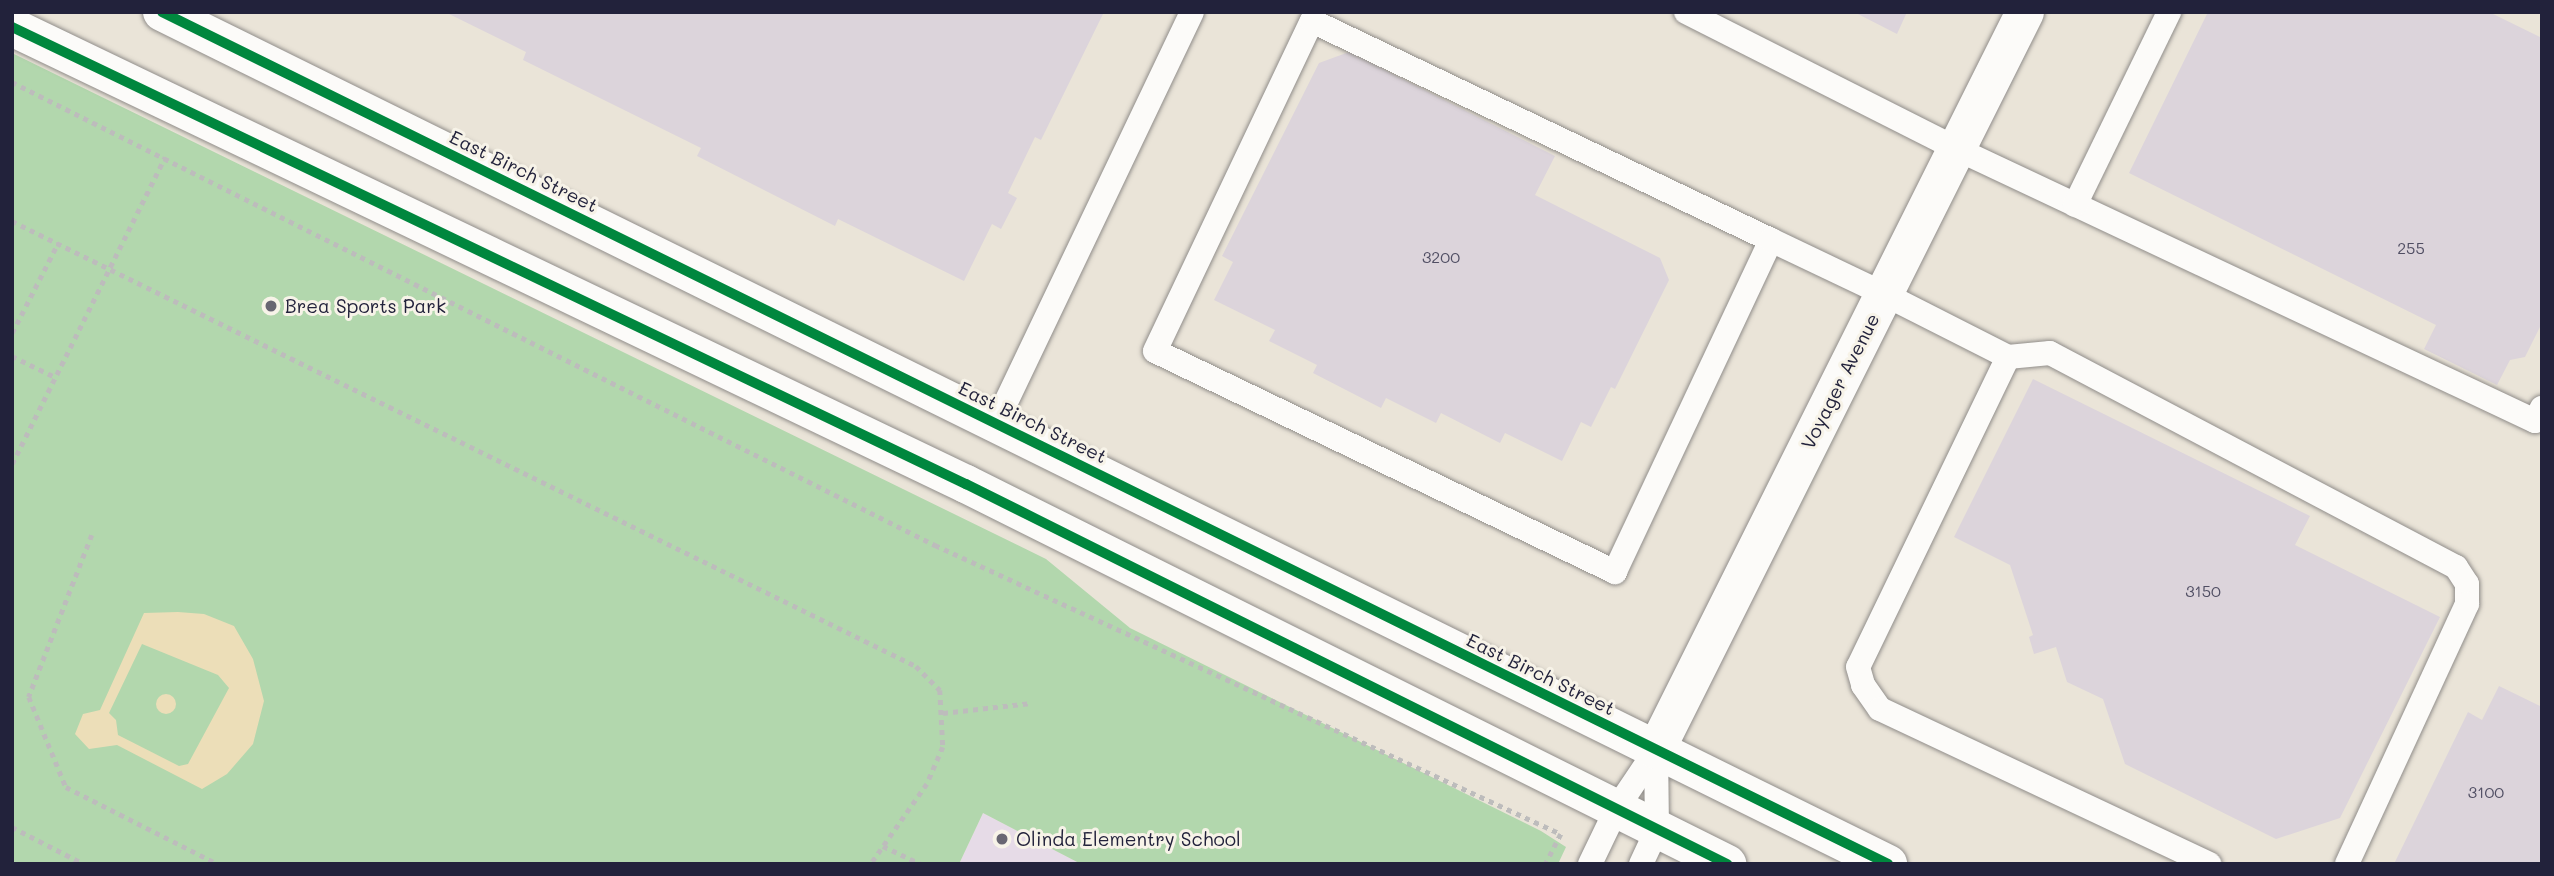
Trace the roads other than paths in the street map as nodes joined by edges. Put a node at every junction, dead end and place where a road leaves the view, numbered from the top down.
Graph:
1 (162, 12) edge
2 (1192, 12) edge
3 (1686, 12) edge
4 (2025, 12) edge
5 (2169, 12) edge
6 (12, 27) edge
7 (1956, 149) junction
8 (2075, 205) junction
9 (1771, 240) junction
10 (1884, 294) junction
11 (2008, 357) junction
12 (2542, 408) edge
13 (996, 423) junction
14 (1656, 750) junction
15 (1617, 808) junction
16 (1657, 829) junction
17 (1590, 864) edge
18 (1641, 864) edge
19 (1727, 864) edge
20 (1888, 864) edge
21 (2209, 864) edge
22 (2347, 864) edge

1 - 13 street, East Birch Street
2 - 13 lane
3 - 7 lane
4 - 7 street, Voyager Avenue
5 - 8 lane
6 - 15 street
7 - 8 lane
7 - 10 street, Voyager Avenue
8 - 12 lane
9 - 9 lane
9 - 10 lane
10 - 11 lane
10 - 14 street, Voyager Avenue
11 - 21 lane
11 - 22 lane
13 - 14 street, East Birch Street
14 - 15 lane, Voyager Avenue
14 - 16 lane, Voyager Avenue
14 - 20 street, East Birch Street
15 - 16 street
15 - 17 lane, Voyager Avenue
16 - 18 lane, Voyager Avenue
16 - 19 street

